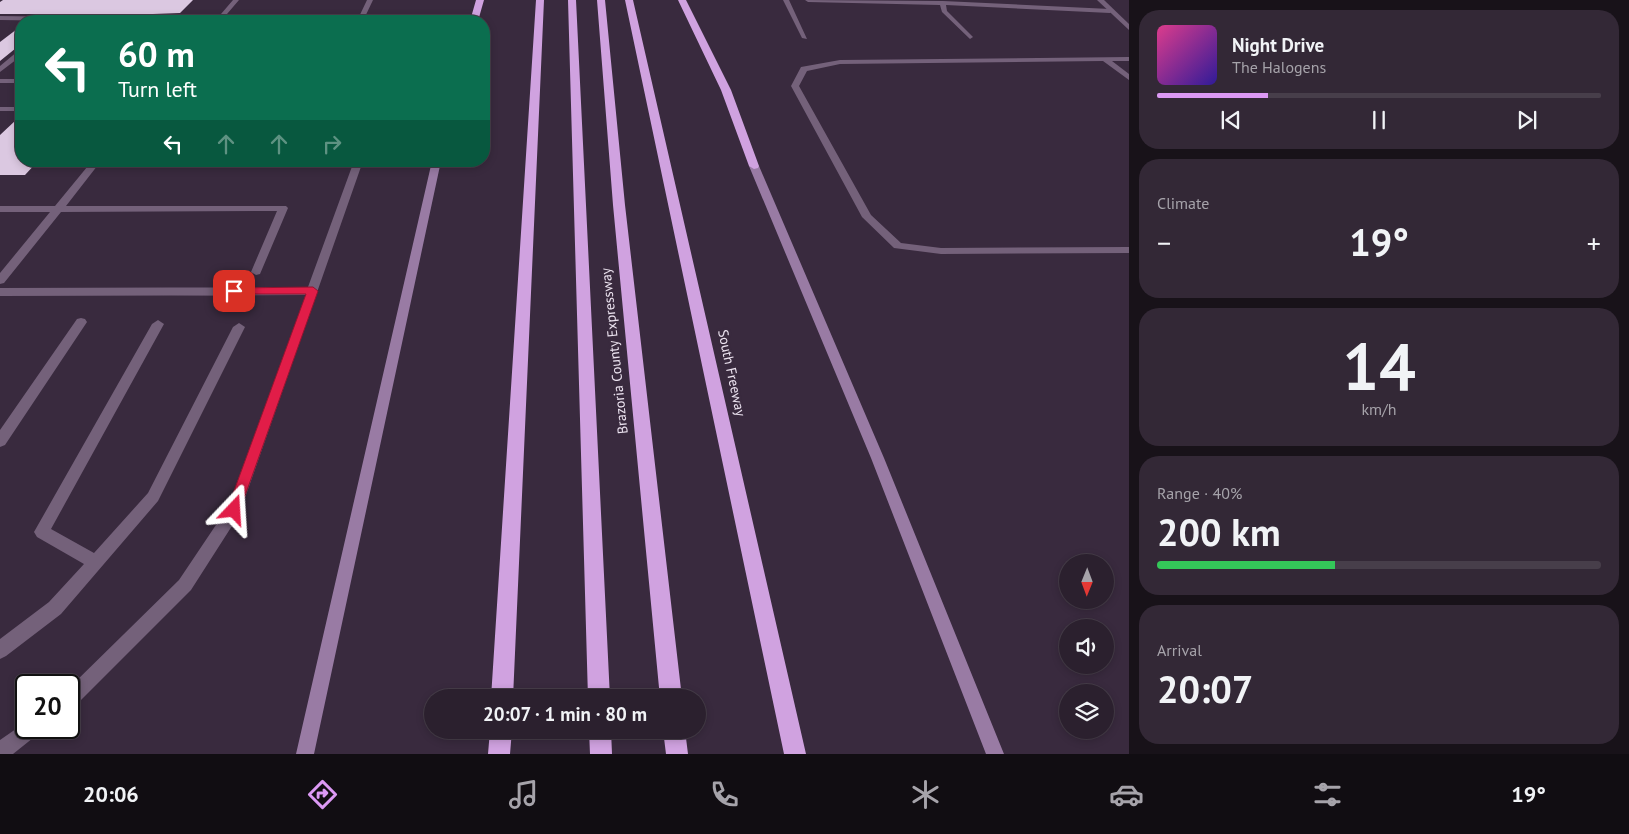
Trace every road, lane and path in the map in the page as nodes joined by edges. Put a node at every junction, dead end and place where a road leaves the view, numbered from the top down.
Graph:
1 (236, 0) edge
2 (370, 0) edge
3 (480, 0) edge
4 (540, 0) edge
5 (572, 0) edge
6 (601, 0) edge
7 (629, 0) edge
8 (682, 0) edge
9 (786, 0) edge
10 (808, 0) edge
11 (1100, 0) edge
12 (966, 2) edge
13 (943, 3) junction
14 (1110, 11) junction
15 (223, 15) edge
16 (363, 15) edge
17 (476, 15) edge
18 (0, 18) edge
19 (15, 18) edge
20 (1129, 28) edge
21 (970, 37) dead end
22 (805, 38) dead end
23 (15, 58) edge
24 (1104, 59) junction
25 (1129, 59) edge
26 (0, 70) edge
27 (1129, 78) edge
28 (0, 81) edge
29 (15, 81) edge
30 (0, 109) edge
31 (15, 109) edge
32 (754, 166) joint
33 (92, 167) edge
34 (357, 167) edge
35 (436, 167) edge
36 (0, 209) edge
37 (58, 209) junction
38 (1129, 250) edge
39 (256, 272) dead end
40 (0, 280) edge
41 (313, 291) junction
42 (0, 292) edge
43 (81, 322) dead end
44 (158, 324) dead end
45 (239, 327) dead end
46 (0, 441) edge
47 (95, 562) junction
48 (0, 650) edge
49 (80, 689) edge
50 (502, 689) edge
51 (599, 689) edge
52 (670, 689) edge
53 (17, 739) edge
54 (500, 739) edge
55 (600, 739) edge
56 (675, 739) edge
57 (0, 752) edge
58 (305, 754) edge
59 (499, 754) edge
60 (601, 754) edge
61 (677, 754) edge
62 (796, 754) edge
63 (995, 754) edge

1 - 15 street
2 - 16 street
3 - 17 highway
4 - 50 highway
5 - 51 highway, Brazoria County Expressway
6 - 52 highway, Brazoria County Expressway
7 - 62 highway, South Freeway
8 - 32 highway
9 - 22 street
10 - 13 street
11 - 14 street
12 - 13 street
12 - 14 street
13 - 21 street
14 - 20 street
18 - 19 street
23 - 26 street
24 - 25 street
24 - 27 street
24 - 38 street
28 - 29 street
30 - 31 street
32 - 63 main road
33 - 37 street
34 - 41 street
35 - 58 main road
36 - 37 street
37 - 39 street
37 - 40 street
41 - 42 street
41 - 49 street
43 - 46 street
44 - 47 street
45 - 47 street
47 - 48 street
53 - 57 street
54 - 59 highway
55 - 60 highway
56 - 61 highway

